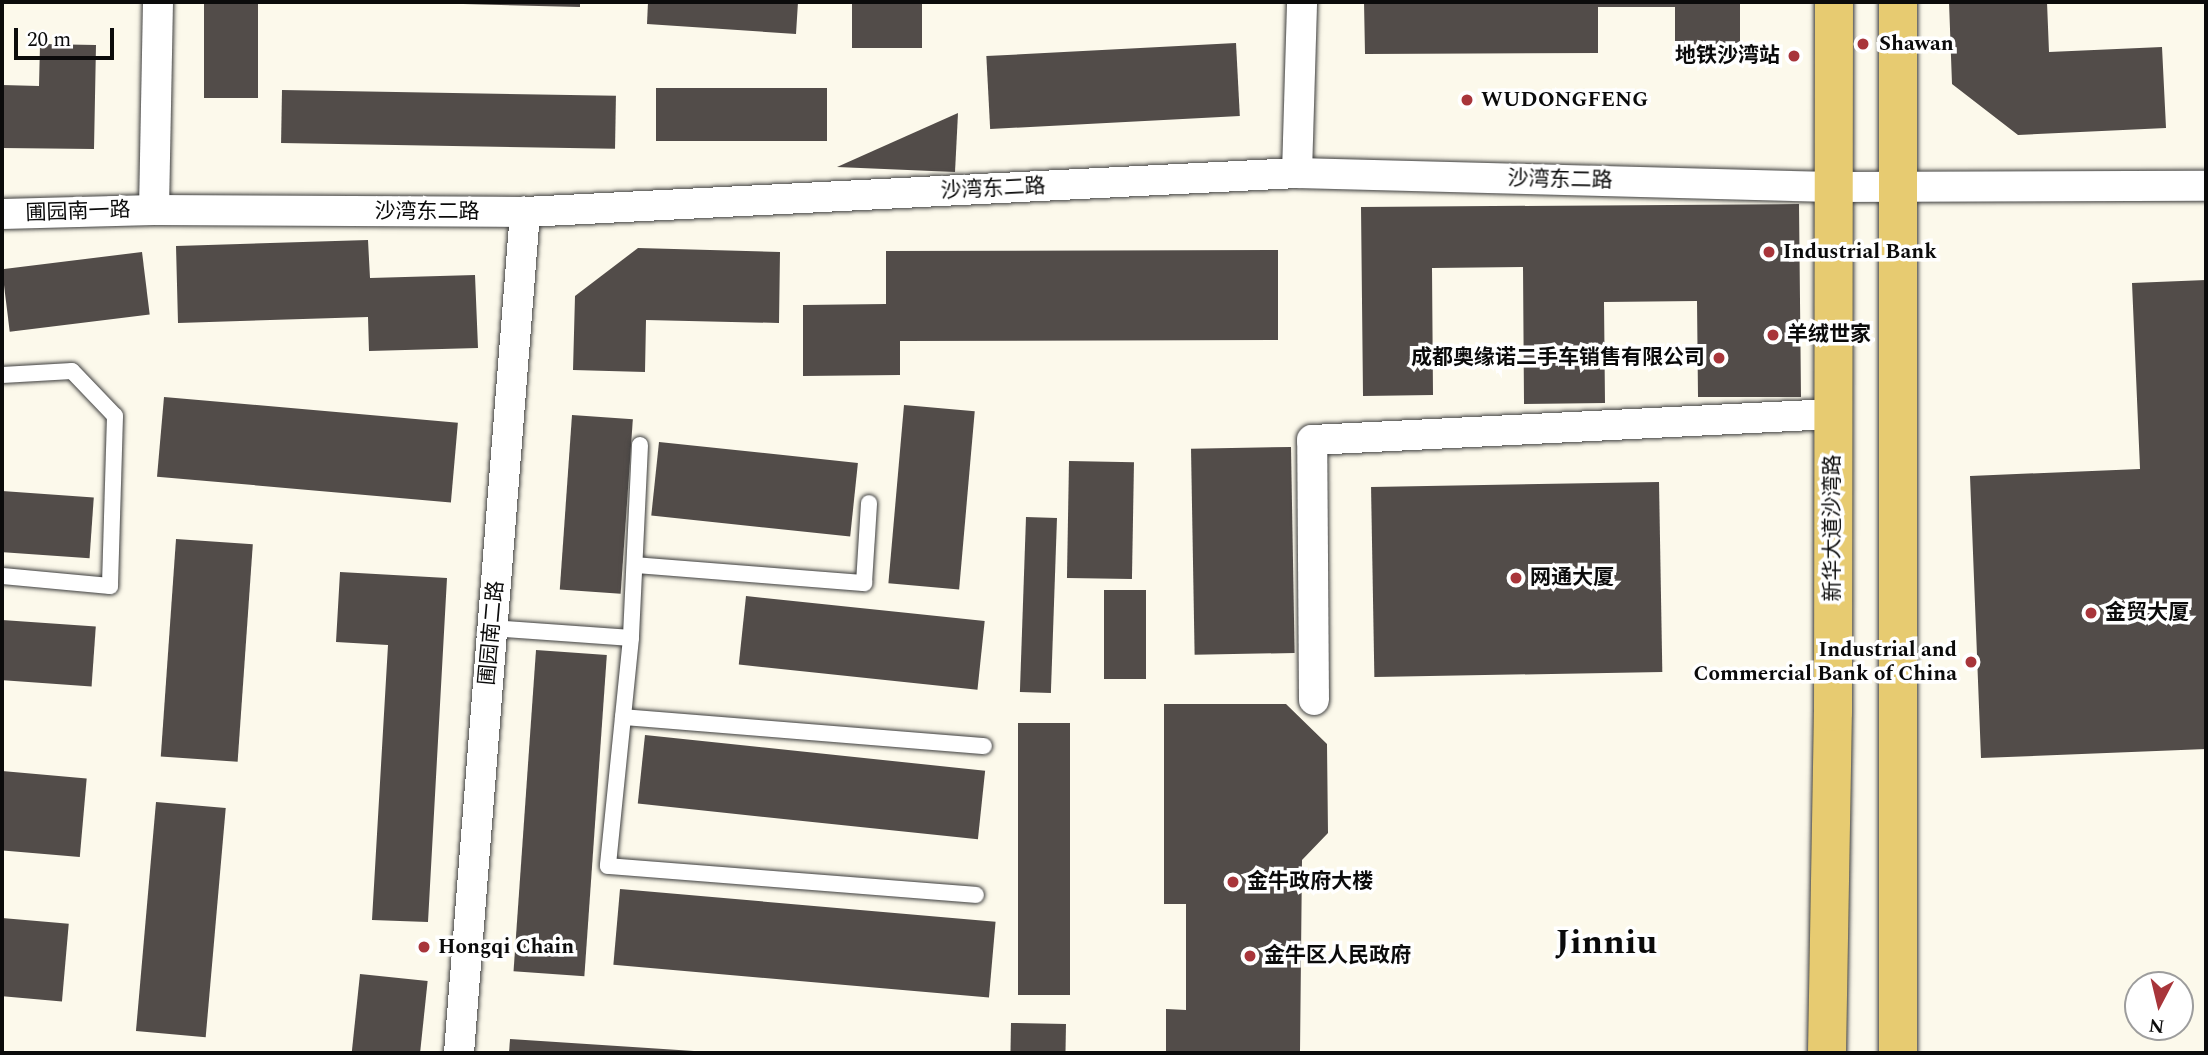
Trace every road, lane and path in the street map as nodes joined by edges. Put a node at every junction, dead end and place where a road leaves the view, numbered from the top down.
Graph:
1 (158, 2) edge
2 (1302, 2) edge
3 (1834, 2) edge
4 (1898, 2) edge
5 (1297, 173) junction
6 (1899, 185) junction
7 (2206, 186) edge
8 (1833, 187) junction
9 (154, 210) junction
10 (525, 212) junction
11 (2, 214) edge
12 (2, 375) edge
13 (1833, 414) junction
14 (640, 445) dead end
15 (869, 503) dead end
16 (635, 565) junction
17 (2, 576) edge
18 (492, 628) junction
19 (631, 638) junction
20 (1314, 700) dead end
21 (623, 717) junction
22 (984, 746) dead end
23 (976, 895) dead end
24 (459, 1053) edge
25 (1827, 1053) edge
26 (1898, 1053) edge

1 - 9 street
2 - 5 street
3 - 8 main road, 新华大道沙湾路
4 - 6 main road
5 - 8 street, 沙湾东二路
5 - 10 street, 沙湾东二路
6 - 7 street, 沙湾东二路
6 - 8 street, 沙湾东二路
6 - 26 main road
8 - 13 main road, 新华大道沙湾路
9 - 10 street, 沙湾东二路
9 - 11 street, 圃园南一路
10 - 18 street, 圃园南二路
12 - 17 lane
13 - 20 street
13 - 25 main road, 新华大道沙湾路
14 - 16 lane
15 - 16 lane
16 - 19 lane
18 - 19 lane
18 - 24 street, 圃园南二路
19 - 21 lane
21 - 22 lane
21 - 23 lane

